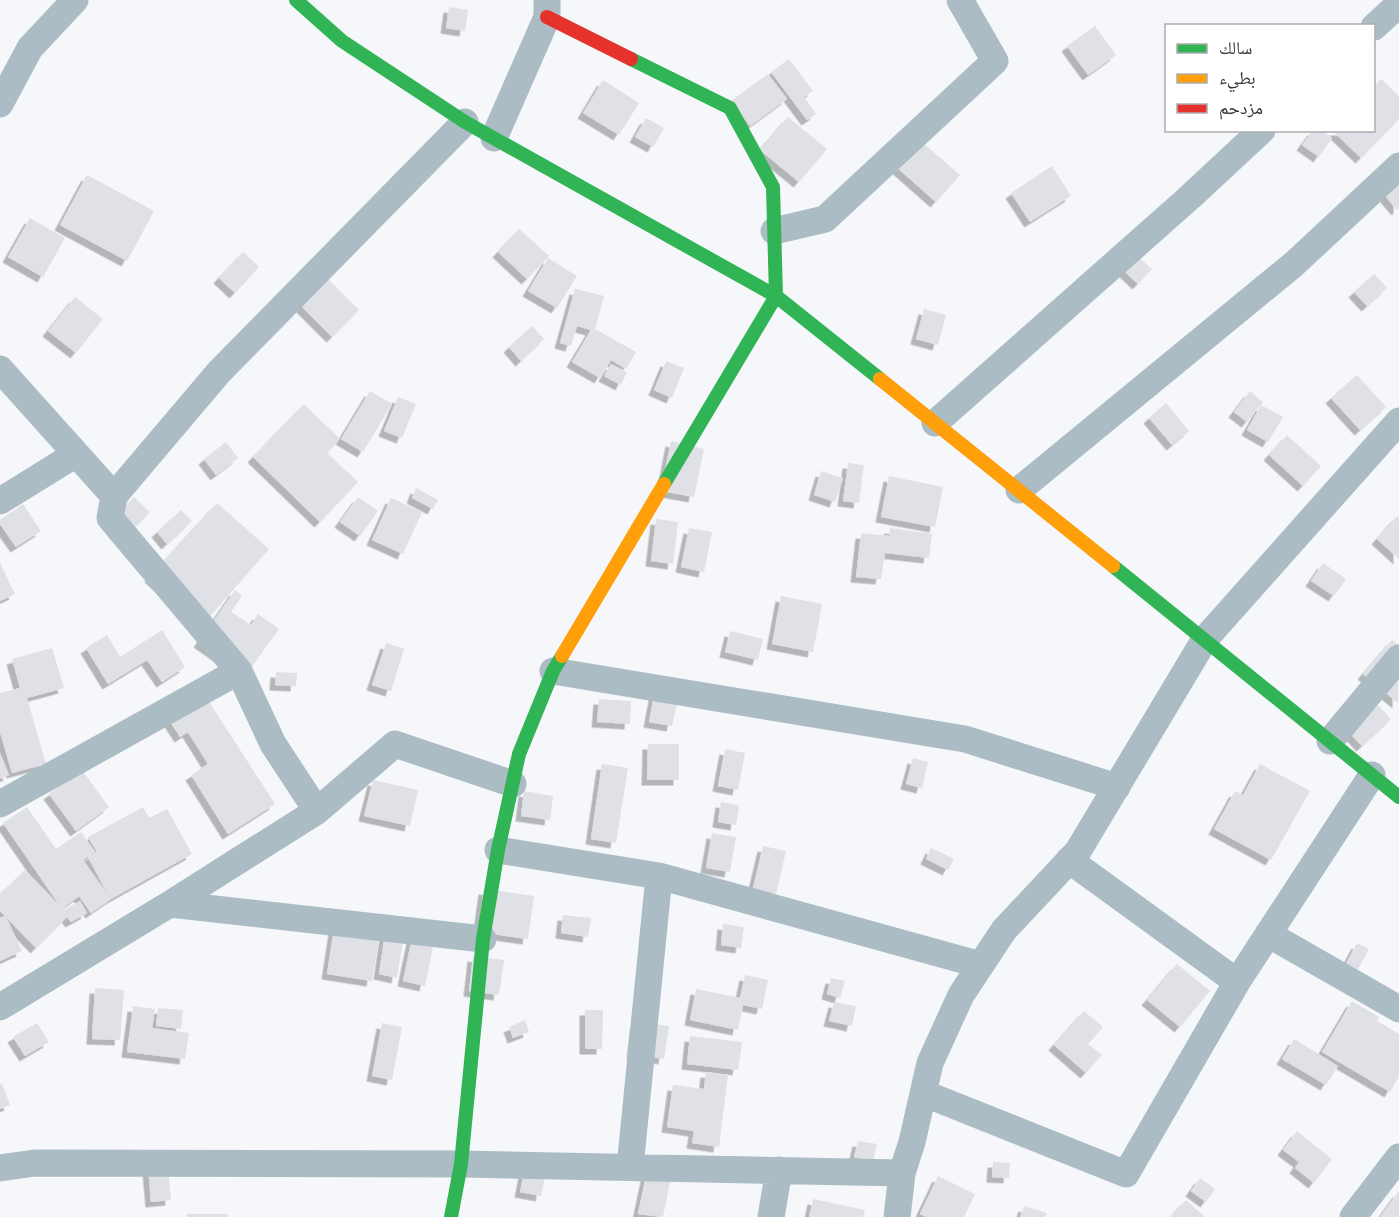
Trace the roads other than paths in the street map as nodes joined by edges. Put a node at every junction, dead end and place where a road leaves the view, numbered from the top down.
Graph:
1 (75, 0) edge
2 (297, 0) edge
3 (960, 0) edge
4 (1399, 4) edge
5 (547, 8) edge
6 (1375, 26) edge
7 (0, 104) edge
8 (465, 122) junction
9 (1260, 132) edge
10 (494, 138) junction
11 (1399, 166) edge
12 (774, 231) junction
13 (776, 296) junction
14 (0, 369) edge
15 (1399, 421) edge
16 (935, 423) junction
17 (76, 454) junction
18 (1019, 490) junction
19 (114, 496) junction
20 (0, 501) edge
21 (1205, 639) junction
22 (1399, 658) edge
23 (239, 671) junction
24 (553, 671) junction
25 (1330, 741) junction
26 (1372, 776) junction
27 (513, 784) junction
28 (1117, 787) junction
29 (1399, 797) edge
30 (0, 804) edge
31 (316, 811) junction
32 (498, 850) junction
33 (1069, 860) junction
34 (659, 876) junction
35 (170, 903) junction
36 (1268, 934) junction
37 (483, 939) junction
38 (981, 965) junction
39 (1237, 982) junction
40 (0, 1007) edge
41 (1399, 1009) edge
42 (923, 1093) junction
43 (1399, 1157) edge
44 (461, 1164) junction
45 (630, 1167) junction
46 (0, 1168) edge
47 (779, 1170) junction
48 (902, 1173) junction
49 (451, 1217) edge
50 (771, 1217) edge
51 (897, 1217) edge
52 (1353, 1217) edge

1 - 7 street
2 - 8 street
3 - 12 street
4 - 6 street
5 - 10 street
5 - 12 street
8 - 10 street
8 - 19 street
9 - 16 street
10 - 13 street
11 - 18 street
12 - 13 street
13 - 16 street
13 - 24 street
14 - 17 street
15 - 21 street
16 - 18 street
17 - 19 street
17 - 20 street
18 - 21 street
19 - 23 street
21 - 25 street
21 - 28 street
22 - 25 street
23 - 30 street
23 - 31 street
24 - 27 street
24 - 28 street
25 - 26 street
26 - 29 street
26 - 36 street
27 - 31 street
27 - 32 street
28 - 33 street
31 - 35 street
32 - 34 street
32 - 37 street
33 - 38 street
33 - 39 street
34 - 38 street
34 - 45 street
35 - 37 street
35 - 40 street
36 - 39 street
36 - 41 street
37 - 44 street
38 - 42 street
39 - 42 street
42 - 48 street
43 - 52 street
44 - 45 street
44 - 46 street
44 - 49 street
45 - 47 street
47 - 48 street
47 - 50 street
48 - 51 street

